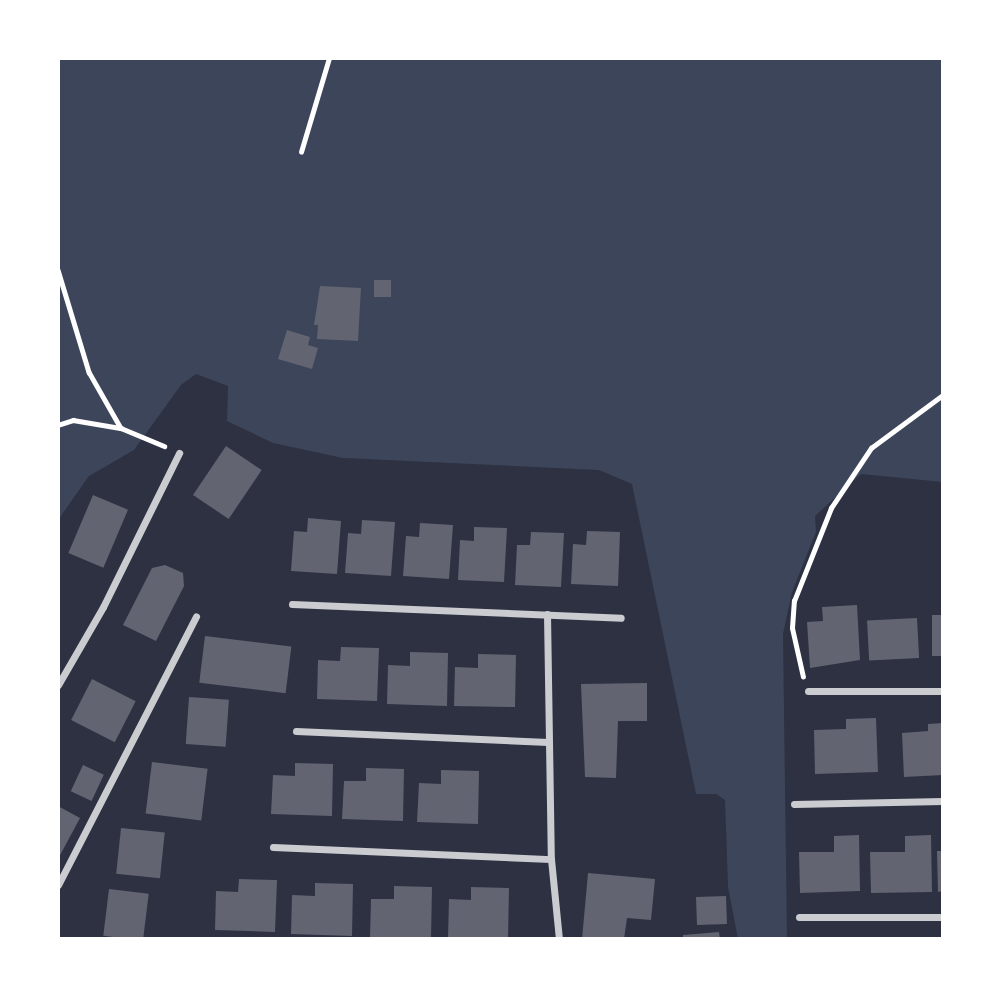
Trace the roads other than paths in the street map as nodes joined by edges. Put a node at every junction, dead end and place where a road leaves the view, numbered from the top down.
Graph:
1 (179, 453) road end
2 (292, 604) dead end
3 (547, 614) junction
4 (196, 616) dead end
5 (621, 618) dead end
6 (58, 685) edge
7 (808, 691) road end
8 (943, 691) edge
9 (296, 731) dead end
10 (548, 742) junction
11 (943, 801) edge
12 (794, 804) dead end
13 (273, 847) dead end
14 (551, 859) junction
15 (58, 885) edge
16 (799, 917) dead end
17 (943, 917) edge
18 (559, 939) edge

1 - 6 street
2 - 3 street
3 - 5 street
3 - 10 street
4 - 15 street
7 - 8 street
9 - 10 street
10 - 14 street
11 - 12 street
13 - 14 street
14 - 18 street
16 - 17 street

